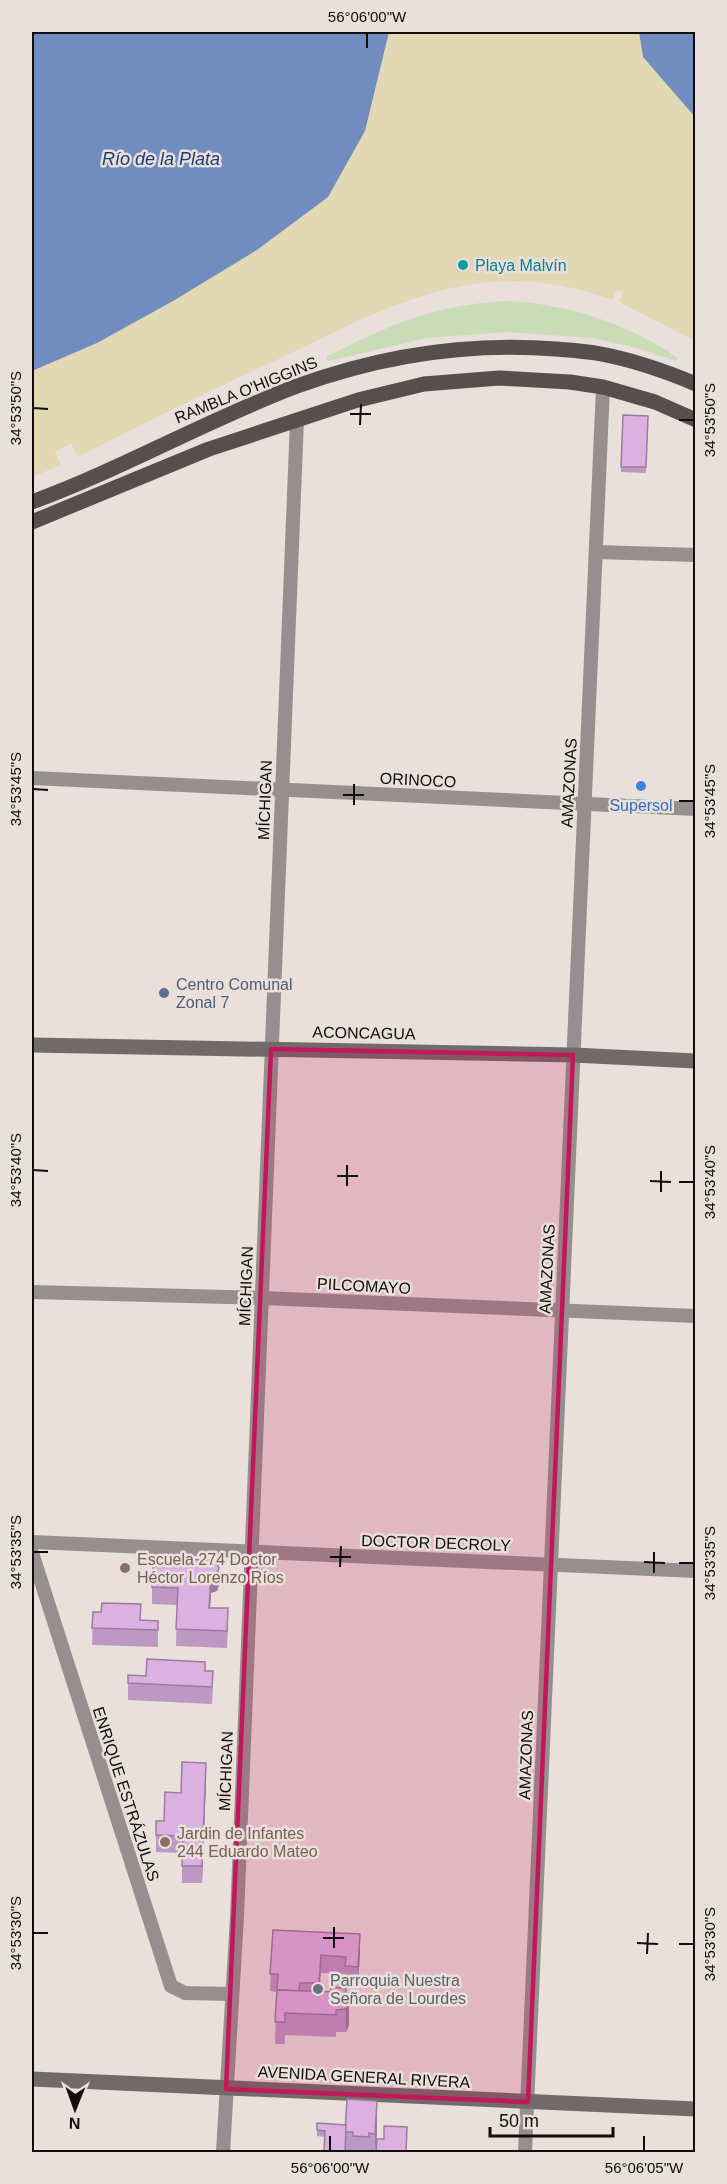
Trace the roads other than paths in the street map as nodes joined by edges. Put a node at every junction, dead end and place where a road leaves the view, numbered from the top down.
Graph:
1 (696, 384) edge
2 (603, 387) junction
3 (297, 420) junction
4 (696, 420) edge
5 (32, 502) edge
6 (32, 522) edge
7 (596, 552) junction
8 (696, 555) edge
9 (32, 778) edge
10 (282, 789) junction
11 (584, 804) junction
12 (696, 809) edge
13 (32, 1045) edge
14 (271, 1049) junction
15 (573, 1055) junction
16 (696, 1061) edge
17 (32, 1292) edge
18 (262, 1298) junction
19 (562, 1311) junction
20 (696, 1316) edge
21 (32, 1542) edge
22 (251, 1552) junction
23 (32, 1553) edge
24 (551, 1565) junction
25 (696, 1571) edge
26 (231, 1994) junction
27 (32, 2079) edge
28 (226, 2089) junction
29 (528, 2103) junction
30 (696, 2109) edge
31 (223, 2152) edge
32 (525, 2152) edge

1 - 5 main road, RAMBLA O'HIGGINS
2 - 3 main road
2 - 4 main road
2 - 7 street, AMAZONAS
3 - 6 main road
3 - 10 street, MÍCHIGAN
7 - 8 street
7 - 11 street, AMAZONAS
9 - 10 street, ORINOCO
10 - 11 street, ORINOCO
10 - 14 street, MÍCHIGAN
11 - 12 street, ORINOCO
11 - 15 street, AMAZONAS
13 - 14 street, ACONCAGUA
14 - 15 street, ACONCAGUA
14 - 18 street, MÍCHIGAN
15 - 16 street, ACONCAGUA
15 - 19 street, AMAZONAS
17 - 18 street, PILCOMAYO
18 - 19 street, PILCOMAYO
18 - 22 street, MÍCHIGAN
19 - 20 street, PILCOMAYO
19 - 24 street, AMAZONAS
21 - 22 street, DOCTOR DECROLY
22 - 24 street, DOCTOR DECROLY
22 - 26 street, MÍCHIGAN
23 - 26 street, ENRIQUE ESTRÁZULAS
24 - 25 street, DOCTOR DECROLY
24 - 29 street, AMAZONAS
26 - 28 street, MÍCHIGAN
27 - 28 street, AVENIDA GENERAL RIVERA
28 - 29 street, AVENIDA GENERAL RIVERA
28 - 31 street, MÍCHIGAN
29 - 30 street, AVENIDA GENERAL RIVERA
29 - 32 street, AMAZONAS

